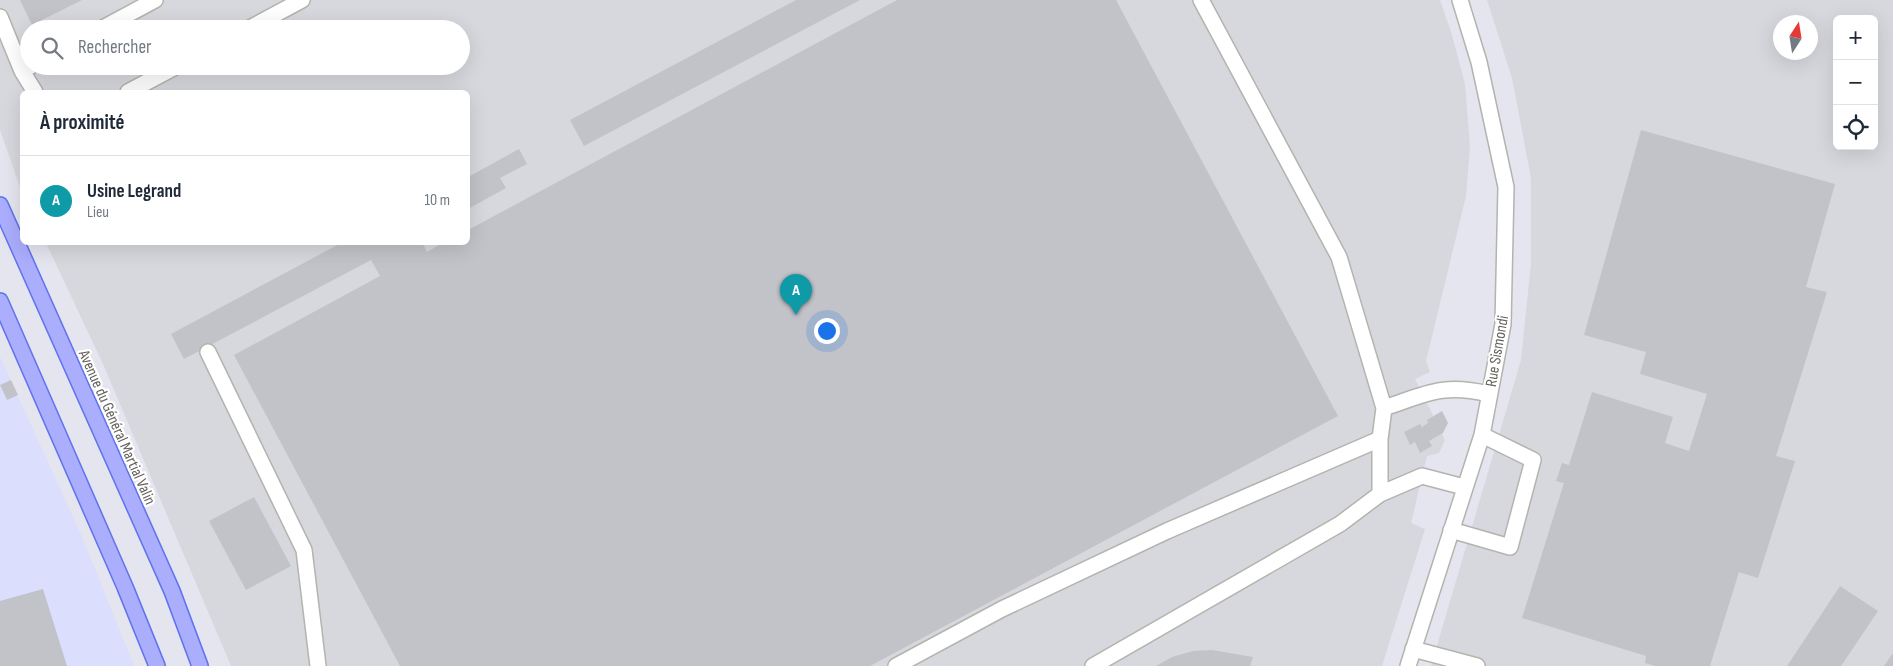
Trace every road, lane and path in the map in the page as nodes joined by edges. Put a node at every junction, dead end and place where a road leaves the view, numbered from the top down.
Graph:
1 (155, 0) edge
2 (302, 0) edge
3 (1201, 0) edge
4 (1460, 0) edge
5 (0, 17) edge
6 (118, 20) edge
7 (265, 20) edge
8 (20, 56) edge
9 (29, 75) edge
10 (160, 75) edge
11 (34, 90) edge
12 (132, 90) edge
13 (0, 205) edge
14 (0, 301) edge
15 (208, 352) dead end
16 (1488, 394) junction
17 (1384, 408) junction
18 (1482, 435) junction
19 (1380, 439) junction
20 (1464, 488) junction
21 (1380, 494) junction
22 (1452, 530) junction
23 (1413, 649) junction
24 (157, 666) edge
25 (200, 666) edge
26 (318, 666) edge
27 (896, 666) edge
28 (1094, 666) edge
29 (1408, 666) edge
30 (1477, 666) edge

1 - 6 street
2 - 7 street
3 - 17 street
4 - 16 street, Rue Sismondi
5 - 8 street
9 - 11 street
10 - 12 street
13 - 25 main road, Avenue du Général Martial Valin
14 - 24 main road
15 - 26 street
16 - 17 street
16 - 18 street, Rue Sismondi
17 - 19 street
18 - 20 street, Rue Sismondi
18 - 22 street
19 - 21 street
19 - 27 street
20 - 21 street
20 - 22 street, Rue Sismondi
21 - 28 street
22 - 23 street, Rue Sismondi
23 - 29 street, Rue Sismondi
23 - 30 street

